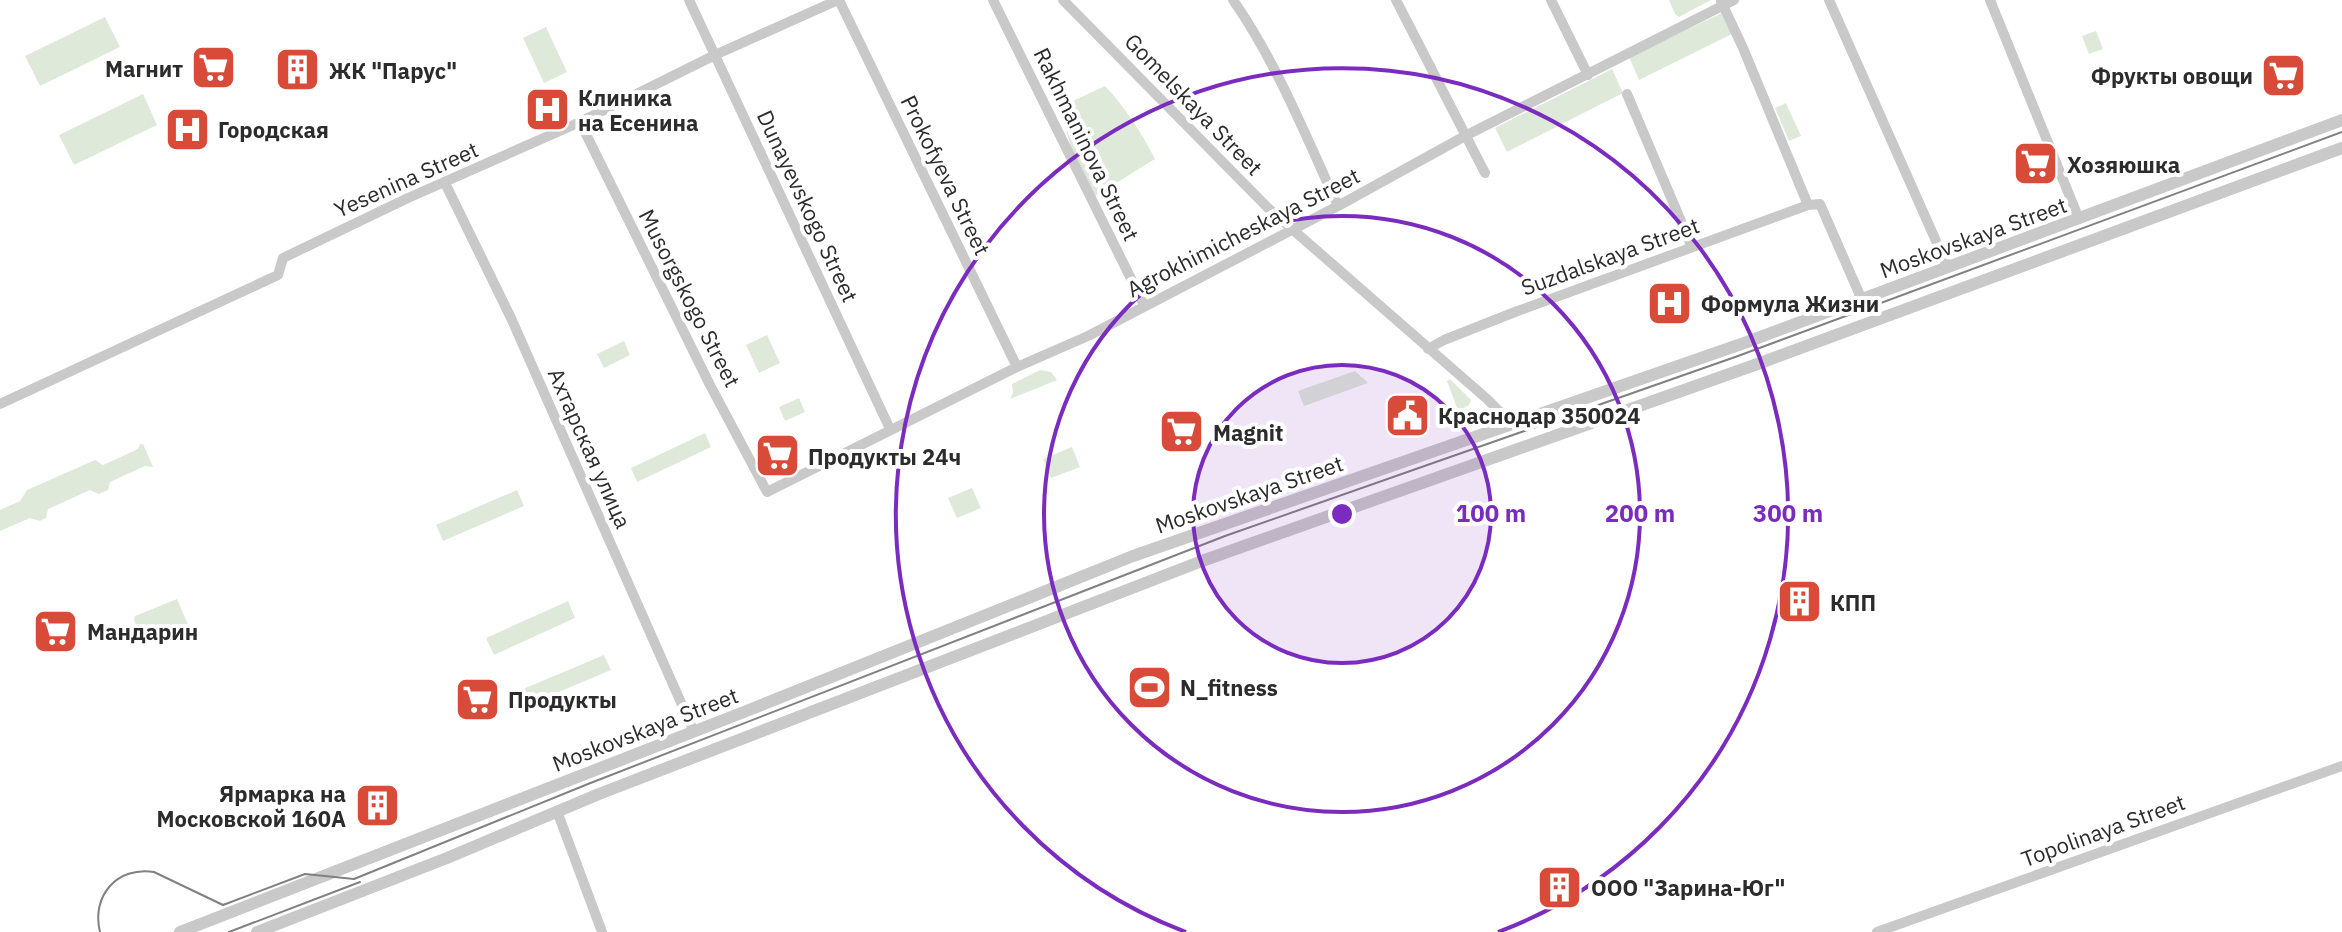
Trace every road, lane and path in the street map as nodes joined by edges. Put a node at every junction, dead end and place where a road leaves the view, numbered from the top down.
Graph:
1 (689, 0) edge
2 (839, 0) edge
3 (993, 0) edge
4 (1063, 0) edge
5 (1233, 0) edge
6 (1396, 0) edge
7 (1551, 0) edge
8 (1734, 0) edge
9 (1829, 0) edge
10 (1990, 0) edge
11 (1721, 3) edge
12 (715, 55) junction
13 (1588, 75) junction
14 (1627, 94) dead end
15 (2342, 120) edge
16 (580, 122) junction
17 (1465, 136) junction
18 (2342, 148) edge
19 (1485, 173) dead end
20 (445, 183) junction
21 (1808, 205) junction
22 (1338, 206) junction
23 (2079, 219) junction
24 (1291, 230) junction
25 (1692, 247) junction
26 (1948, 268) junction
27 (1862, 300) junction
28 (1144, 305) junction
29 (1428, 349) junction
30 (1017, 367) junction
31 (0, 404) edge
32 (1513, 425) junction
33 (890, 429) junction
34 (767, 492) joint
35 (694, 732) junction
36 (2342, 766) edge
37 (589, 771) junction
38 (536, 792) junction
39 (599, 794) junction
40 (551, 813) junction
41 (180, 932) edge
42 (257, 932) edge
43 (602, 932) edge
44 (1877, 932) edge

1 - 12 street, Dunayevskogo Street
2 - 12 street, Yesenina Street
2 - 30 street, Prokofyeva Street
3 - 28 street, Rakhmaninova Street
4 - 24 street, Gomelskaya Street
5 - 22 street
6 - 17 street
7 - 13 street
8 - 11 street, Agrokhimicheskaya Street
9 - 26 street
10 - 23 street
11 - 13 street, Agrokhimicheskaya Street
11 - 21 street
12 - 16 street, Yesenina Street
12 - 33 street, Dunayevskogo Street
13 - 17 street, Agrokhimicheskaya Street
14 - 25 street
15 - 23 street, Moskovskaya Street
16 - 20 street, Yesenina Street
16 - 34 street, Musorgskogo Street
17 - 19 street
17 - 22 street, Agrokhimicheskaya Street
18 - 39 street, Moskovskaya Street
20 - 31 street, Yesenina Street
20 - 35 street, Ахтарская улица
21 - 25 street, Suzdalskaya Street
21 - 27 street
22 - 24 street, Agrokhimicheskaya Street
23 - 26 street, Moskovskaya Street
24 - 28 street, Agrokhimicheskaya Street
24 - 29 street, Gomelskaya Street
25 - 29 street, Suzdalskaya Street
26 - 27 street, Moskovskaya Street
27 - 32 street, Moskovskaya Street
28 - 30 street, Agrokhimicheskaya Street
29 - 32 street, Gomelskaya Street
30 - 33 street, Agrokhimicheskaya Street
32 - 35 street, Moskovskaya Street
33 - 34 street, Agrokhimicheskaya Street
35 - 37 street, Moskovskaya Street
36 - 44 street, Topolinaya Street
37 - 38 street, Moskovskaya Street
37 - 39 street
38 - 40 street
38 - 41 street, Moskovskaya Street
39 - 40 street, Moskovskaya Street
40 - 42 street, Moskovskaya Street
40 - 43 street

